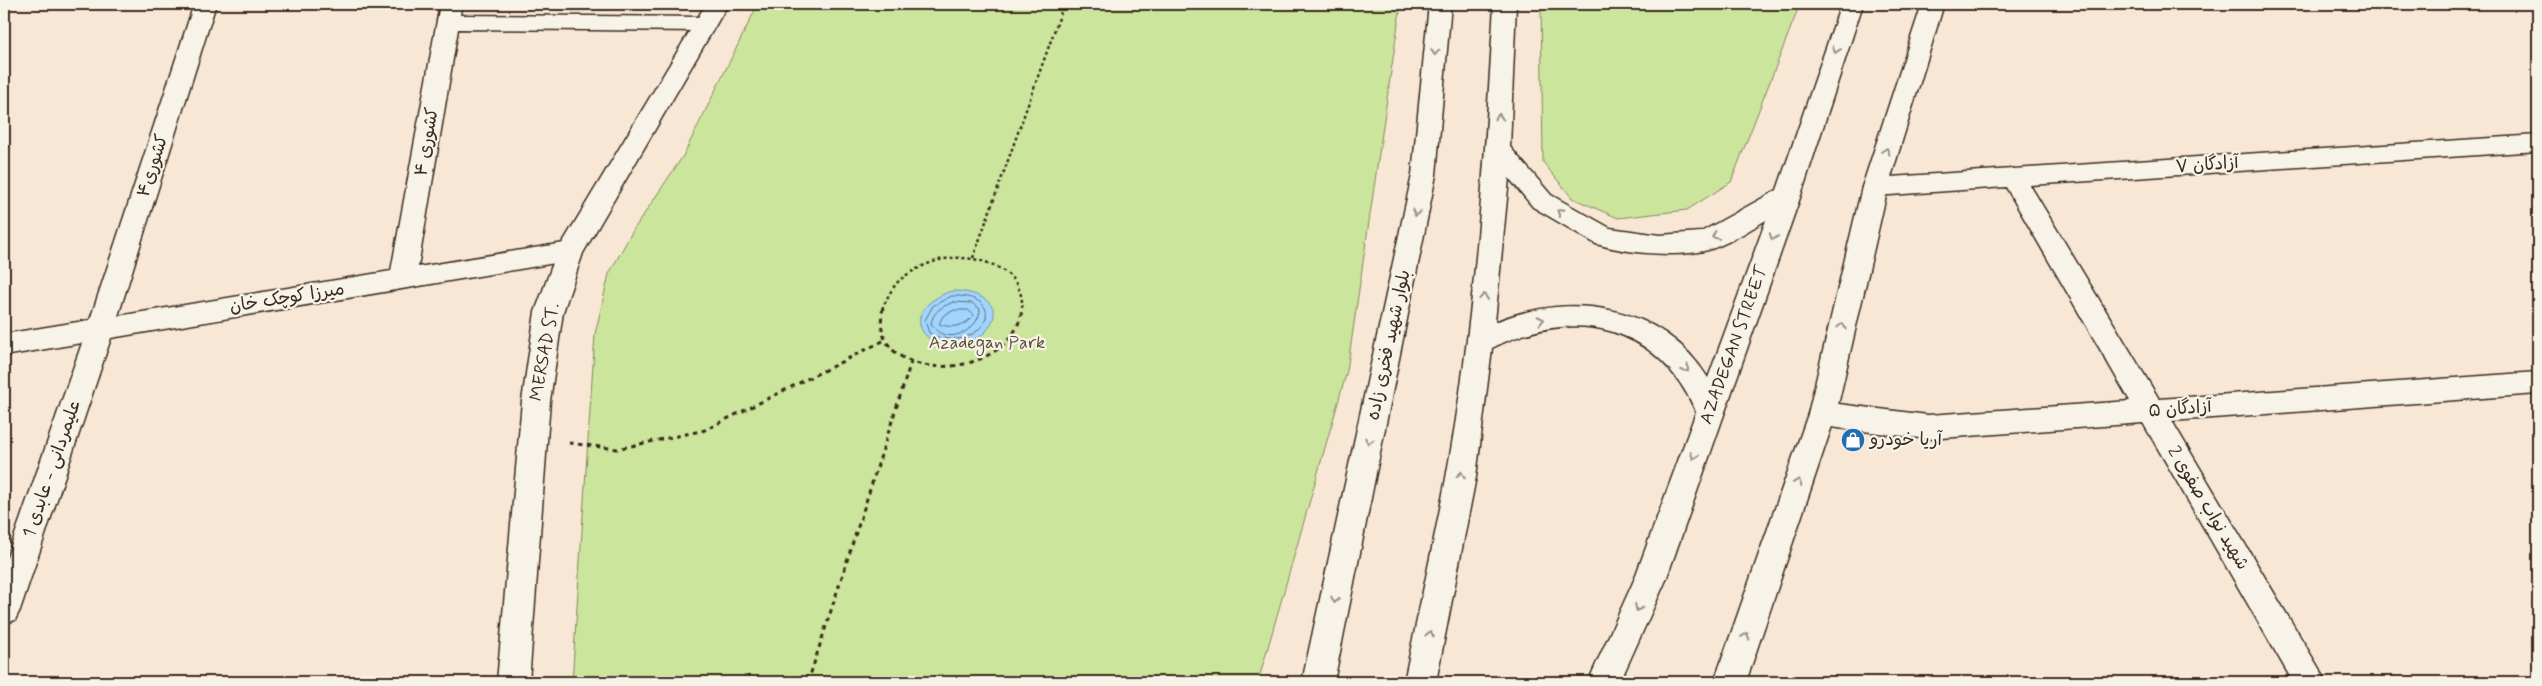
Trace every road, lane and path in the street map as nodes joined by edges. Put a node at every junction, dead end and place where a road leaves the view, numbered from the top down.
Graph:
1 (205, 4) edge
2 (1064, 4) edge
3 (1440, 4) edge
4 (1505, 4) edge
5 (1852, 4) edge
6 (1933, 4) edge
7 (450, 13) edge
8 (710, 14) edge
9 (2538, 143) edge
10 (1497, 148) junction
11 (2014, 178) junction
12 (1875, 187) junction
13 (1788, 195) junction
14 (570, 252) junction
15 (973, 258) junction
16 (403, 279) junction
17 (101, 328) junction
18 (885, 340) junction
19 (1479, 342) junction
20 (4, 345) edge
21 (911, 362) junction
22 (2538, 383) edge
23 (2151, 411) junction
24 (1710, 412) junction
25 (1822, 414) junction
26 (533, 439) junction
27 (4, 610) edge
28 (513, 682) edge
29 (808, 682) edge
30 (1318, 682) edge
31 (1420, 682) edge
32 (1604, 682) edge
33 (1730, 682) edge
34 (2311, 682) edge

1 - 17 street, کشوری۴
2 - 15 path
3 -> 30 street, بلوار شهید فخری زاده
10 -> 4 street
5 -> 13 street, AZADEGAN STREET
12 -> 6 street
7 - 8 street
7 - 16 street, کشوری ۴
8 - 14 street, MERSAD ST.
9 - 11 street, آزادگان ۷
13 -> 10 street
19 -> 10 street
11 - 12 street, آزادگان ۷
11 - 23 street, شهید نواب صفوی 2
25 -> 12 street
13 -> 24 street, AZADEGAN STREET
14 - 16 street, میرزا کوچک خان
14 - 26 street, MERSAD ST.
15 - 18 path
15 - 21 path
16 - 17 street, میرزا کوچک خان
17 - 20 street, میرزا کوچک خان
17 - 27 street, علیمردانی - عابدی 1
18 - 21 path
18 - 26 path
19 -> 24 street
31 -> 19 street
21 - 29 path
22 - 23 street, آزادگان ۵
23 - 25 street, آزادگان ۵
23 - 34 street, شهید نواب صفوی 2
24 -> 32 street, AZADEGAN STREET
33 -> 25 street
26 - 28 street, MERSAD ST.

